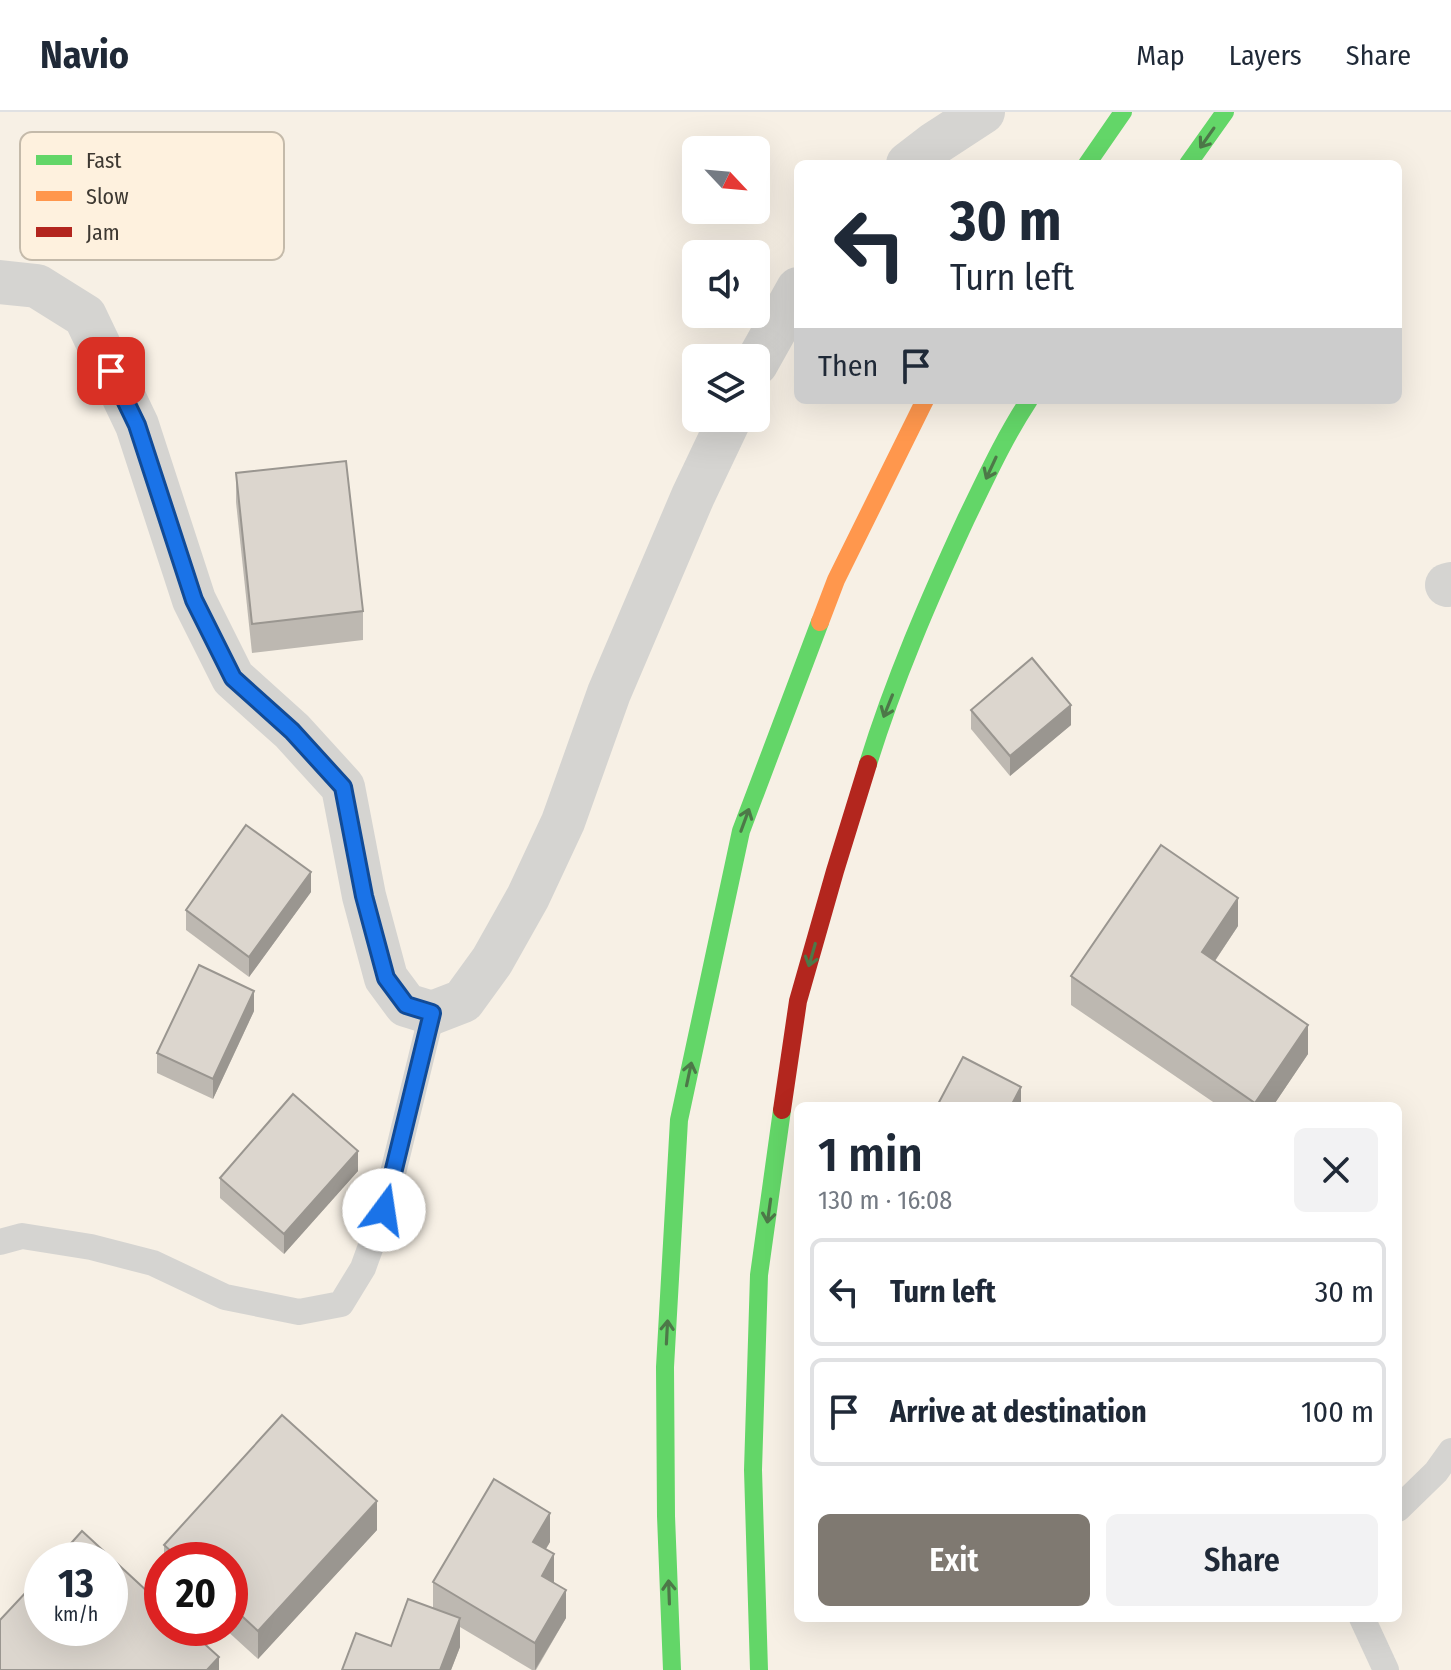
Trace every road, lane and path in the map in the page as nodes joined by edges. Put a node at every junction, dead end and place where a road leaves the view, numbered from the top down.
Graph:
1 (983, 112) edge
2 (1225, 112) edge
3 (1111, 114) edge
4 (913, 160) edge
5 (1089, 160) edge
6 (1191, 160) edge
7 (0, 282) edge
8 (794, 296) edge
9 (767, 344) edge
10 (923, 404) edge
11 (1026, 404) edge
12 (723, 432) edge
13 (432, 1013) junction
14 (0, 1242) edge
15 (1446, 1470) edge
16 (1402, 1506) edge
17 (1364, 1622) edge
18 (672, 1670) edge
19 (759, 1670) edge
20 (1386, 1670) edge

1 - 4 street
2 -> 6 main road
3 - 5 main road
7 - 13 street
8 - 9 street
18 -> 10 main road
11 -> 19 main road
12 - 13 street
13 - 14 lane
15 - 16 lane
17 - 20 lane

